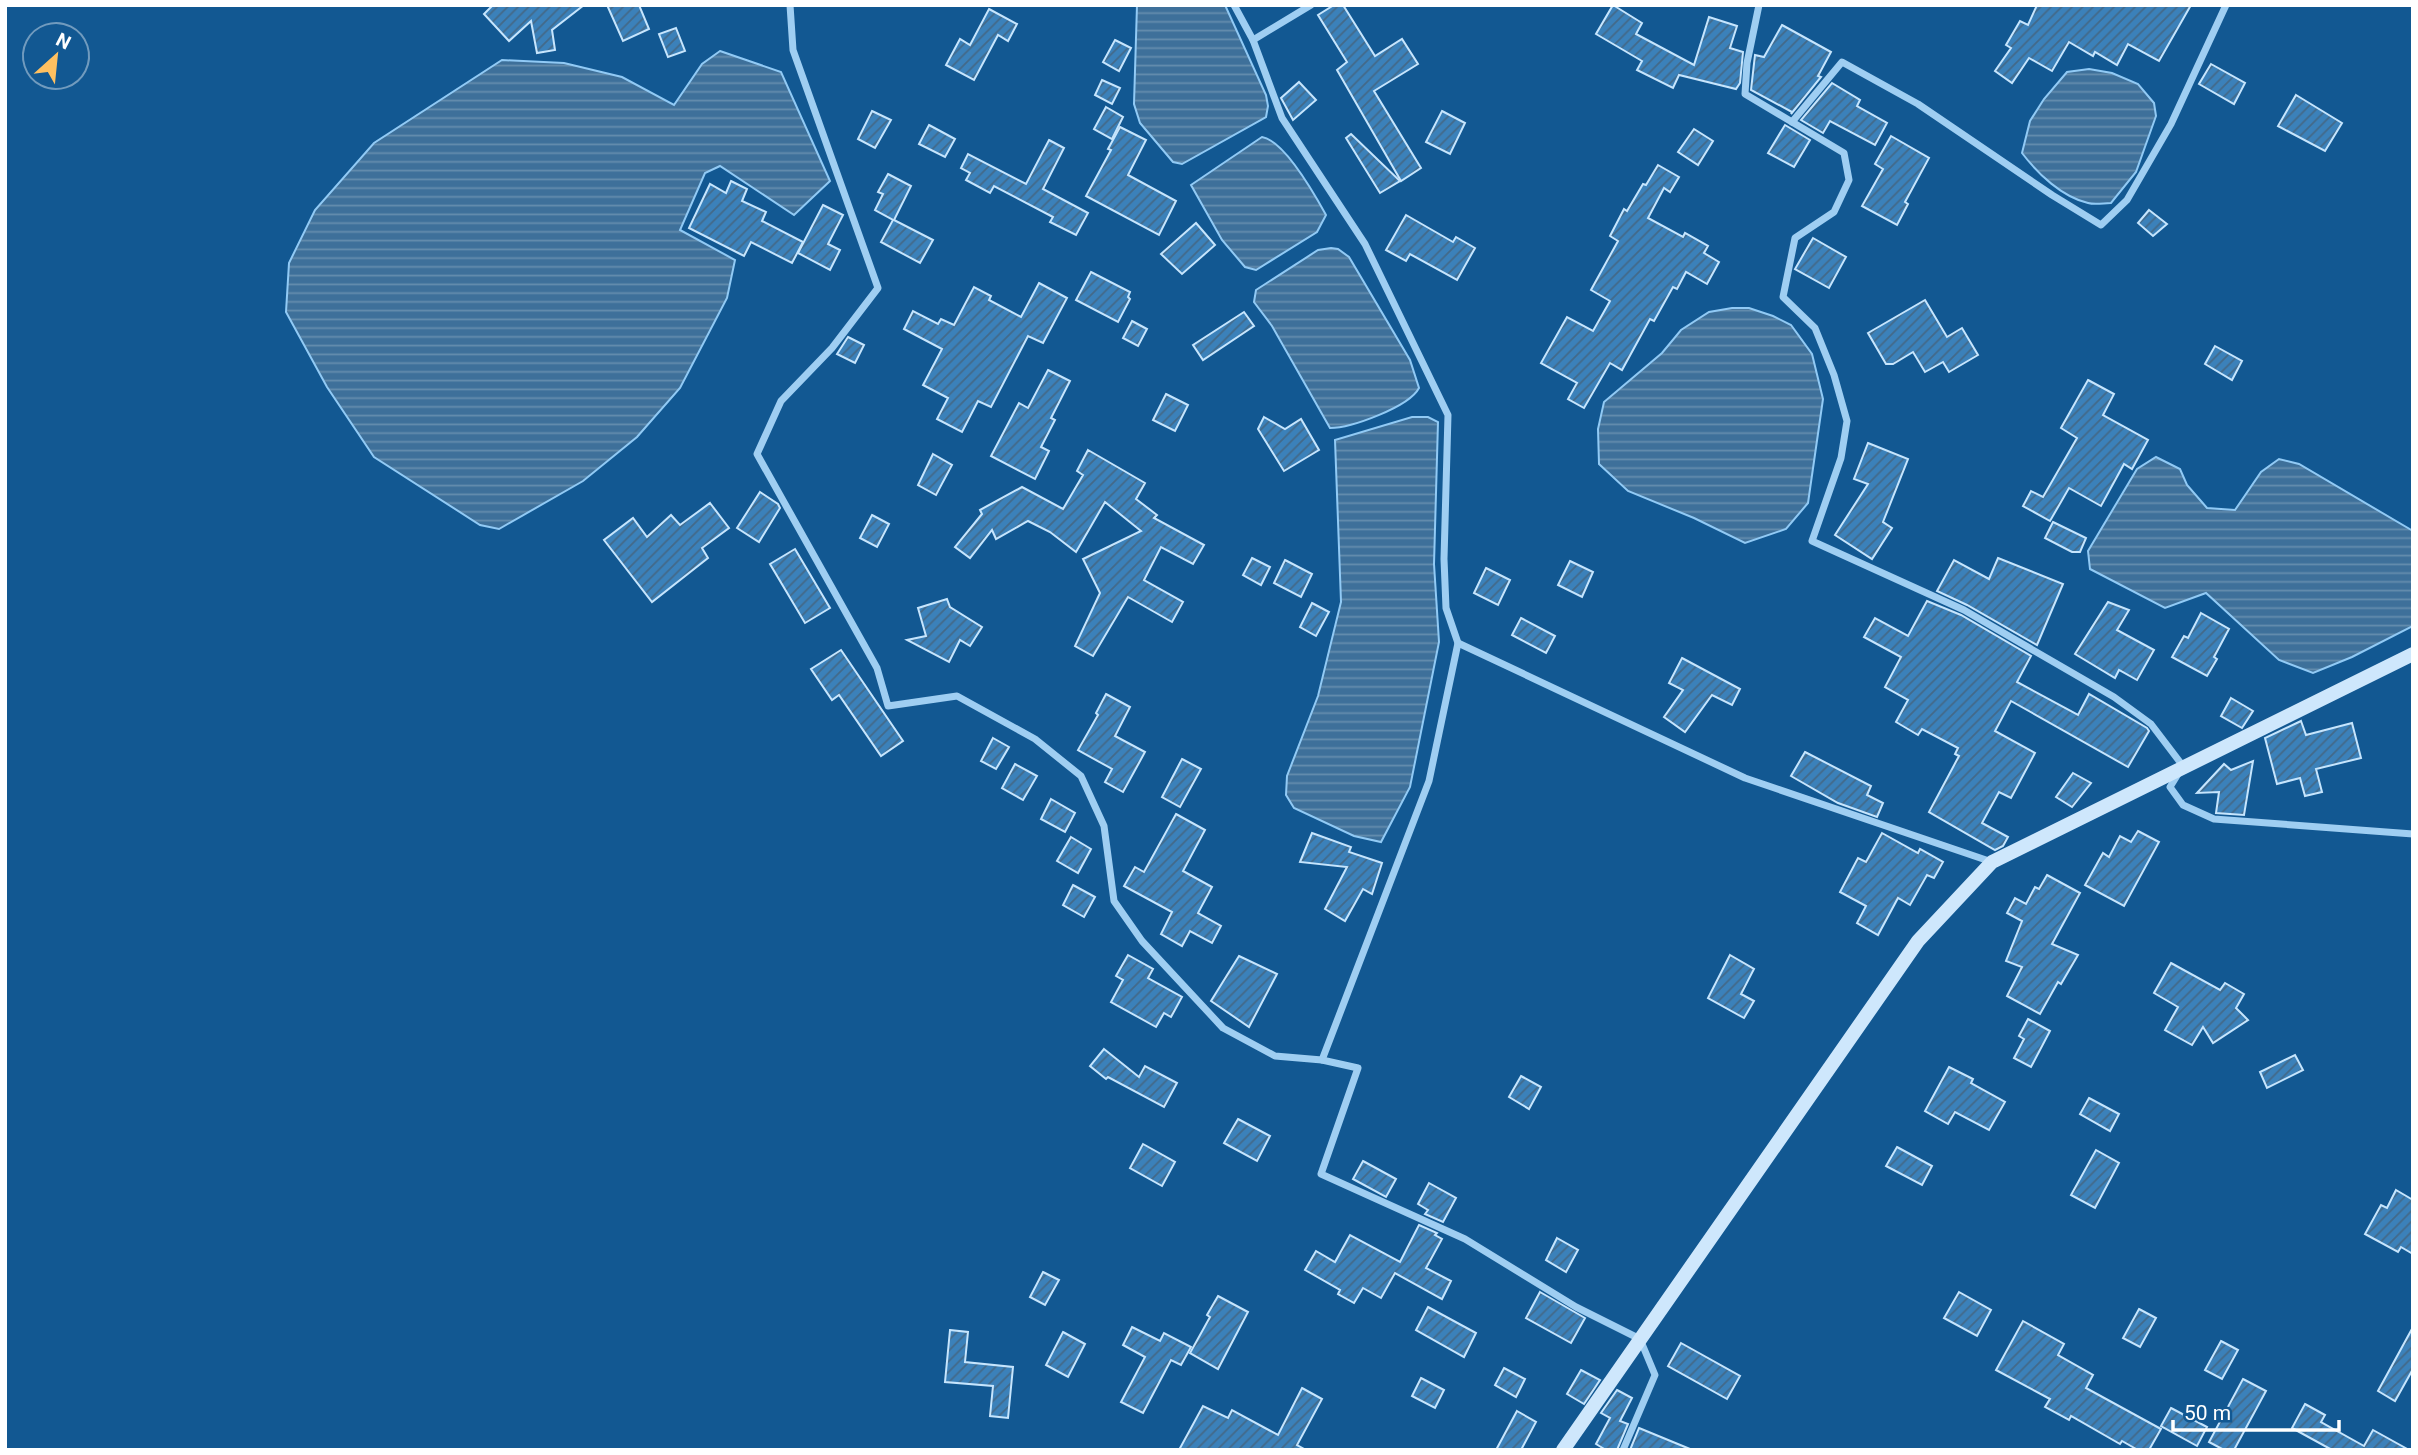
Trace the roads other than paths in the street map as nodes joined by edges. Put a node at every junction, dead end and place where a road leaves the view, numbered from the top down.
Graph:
1 (790, 5) edge
2 (1234, 5) edge
3 (1311, 5) edge
4 (1759, 5) edge
5 (2226, 5) edge
6 (1253, 40) junction
7 (1792, 122) junction
8 (1458, 643) junction
9 (2413, 654) edge
10 (2183, 766) junction
11 (2413, 834) edge
12 (1992, 862) junction
13 (1322, 1060) junction
14 (1640, 1339) junction
15 (1563, 1450) edge
16 (1623, 1450) edge

1 - 13 street
2 - 6 street
3 - 6 street
4 - 7 street
5 - 7 street
6 - 8 street
7 - 10 street
8 - 12 street
8 - 13 street
9 - 10 main road
10 - 11 street
10 - 12 main road
12 - 14 main road
13 - 14 street
14 - 15 main road
14 - 16 street

